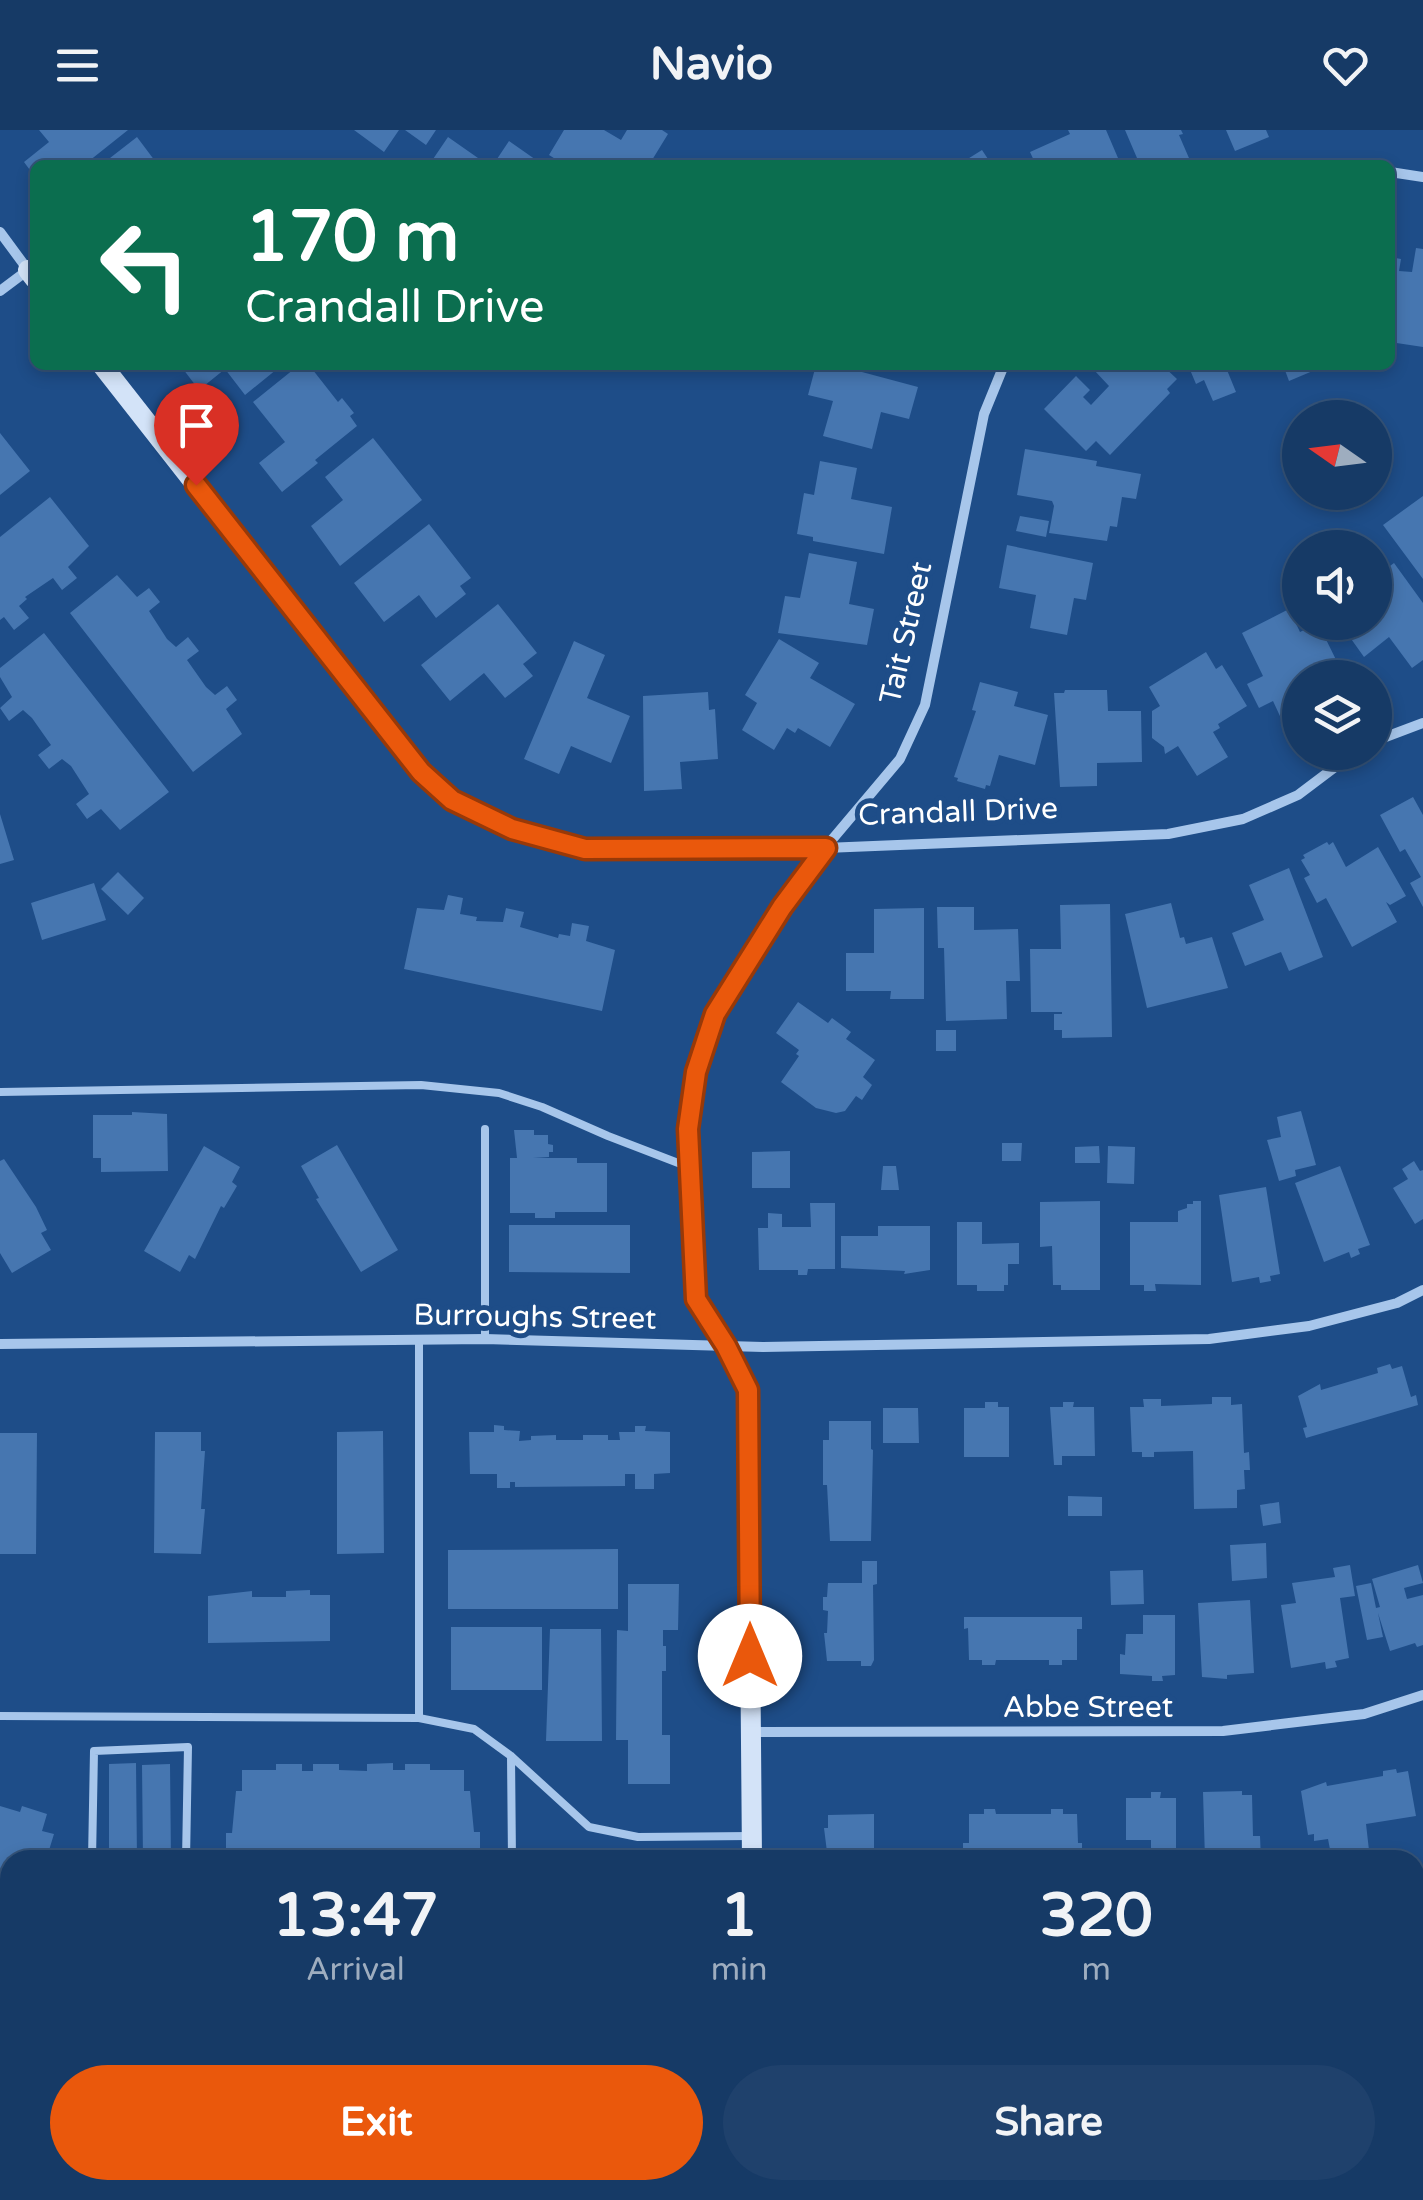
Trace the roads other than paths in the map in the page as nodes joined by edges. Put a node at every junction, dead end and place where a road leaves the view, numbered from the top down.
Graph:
1 (1395, 173) edge
2 (1423, 177) edge
3 (0, 232) edge
4 (30, 272) edge
5 (30, 276) edge
6 (0, 291) edge
7 (106, 370) edge
8 (1002, 370) edge
9 (1423, 723) edge
10 (1392, 734) edge
11 (1331, 770) edge
12 (826, 848) junction
13 (0, 1092) edge
14 (485, 1129) dead end
15 (688, 1166) junction
16 (1423, 1290) edge
17 (419, 1340) junction
18 (485, 1340) junction
19 (0, 1344) edge
20 (726, 1346) junction
21 (1423, 1695) edge
22 (0, 1716) edge
23 (419, 1718) junction
24 (750, 1732) junction
25 (510, 1756) junction
26 (751, 1836) junction
27 (92, 1850) edge
28 (186, 1850) edge
29 (512, 1850) edge
30 (752, 1850) edge

1 - 2 street
3 - 4 street
5 - 6 street
7 - 12 street, Crandall Drive
8 - 12 street, Tait Street
9 - 10 street
11 - 12 street, Crandall Drive
12 - 15 street, Tait Street
13 - 15 lane
14 - 18 lane
15 - 20 street, Tait Street
16 - 20 street, Burroughs Street
17 - 18 street, Burroughs Street
17 - 19 street, Burroughs Street
17 - 23 lane
18 - 20 street, Burroughs Street
20 - 24 street, Tait Street
21 - 24 street, Abbe Street
22 - 23 lane
23 - 25 lane
24 - 26 street, Tait Street
25 - 26 lane
25 - 29 lane
26 - 30 street, Tait Street
27 - 28 lane

